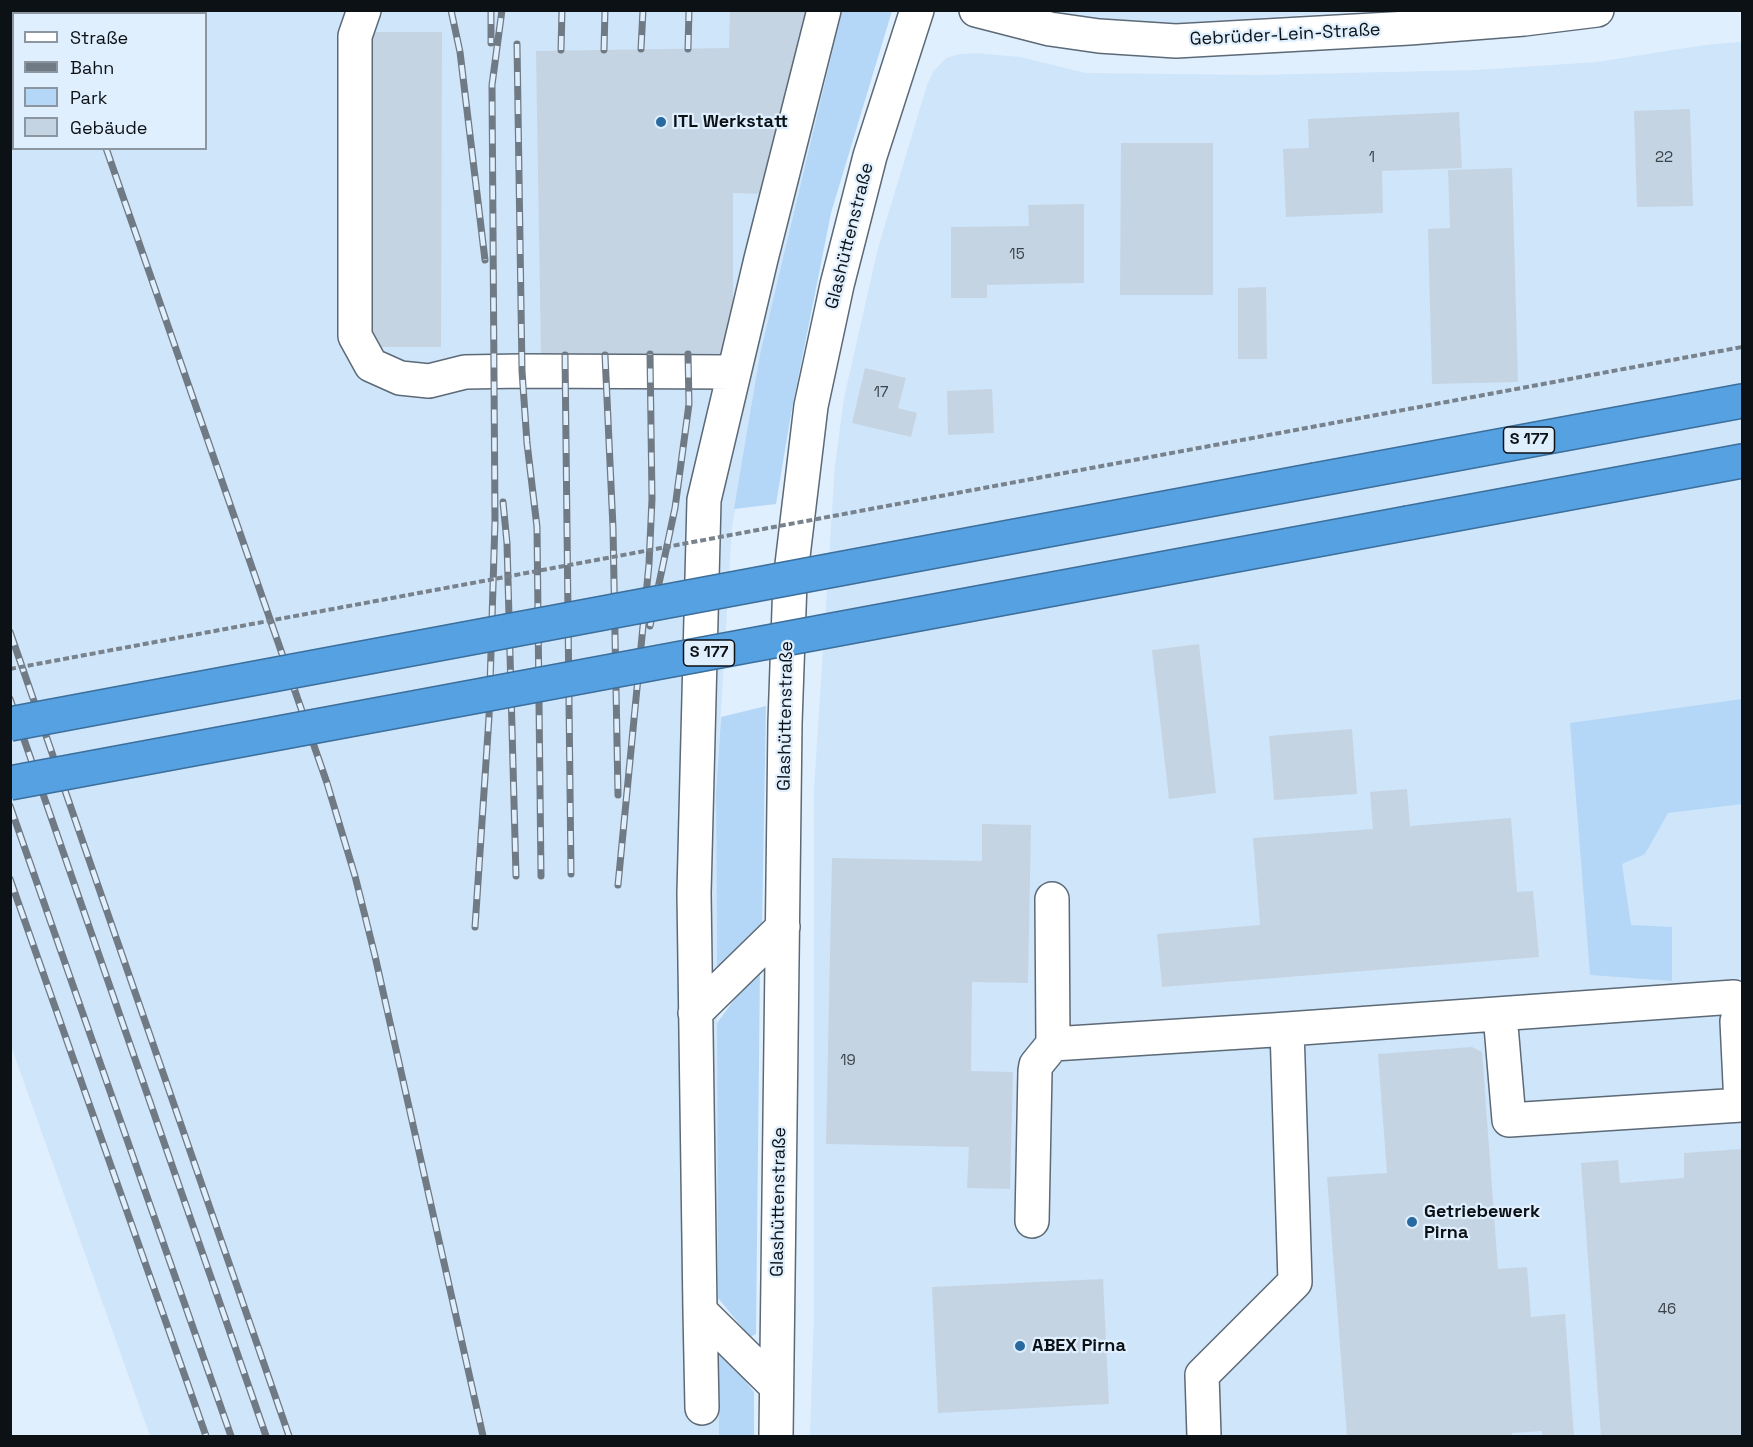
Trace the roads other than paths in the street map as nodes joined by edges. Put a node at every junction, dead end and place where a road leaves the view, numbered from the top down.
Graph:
1 (364, 10) edge
2 (824, 10) edge
3 (917, 10) edge
4 (976, 10) edge
5 (1597, 10) edge
6 (734, 372) junction
7 (1743, 400) edge
8 (1743, 461) edge
9 (10, 724) edge
10 (10, 783) edge
11 (1052, 899) dead end
12 (783, 927) junction
13 (695, 1013) junction
14 (1500, 1014) junction
15 (1287, 1029) junction
16 (1053, 1044) junction
17 (1032, 1221) dead end
18 (700, 1311) junction
19 (776, 1386) junction
20 (702, 1408) dead end
21 (776, 1437) edge
22 (1204, 1437) edge

1 - 6 street
2 - 6 street
3 - 12 street, Glashüttenstraße
4 - 5 street, Gebrüder-Lein-Straße
6 - 13 street
7 - 9 highway, S 177, bridge
8 - 10 highway, S 177, bridge
11 - 16 street
12 - 13 street
12 - 19 street, Glashüttenstraße
13 - 18 street
14 - 14 street
14 - 15 street
15 - 16 street
15 - 22 street
16 - 17 street
18 - 19 street
18 - 20 street
19 - 21 street, Glashüttenstraße

